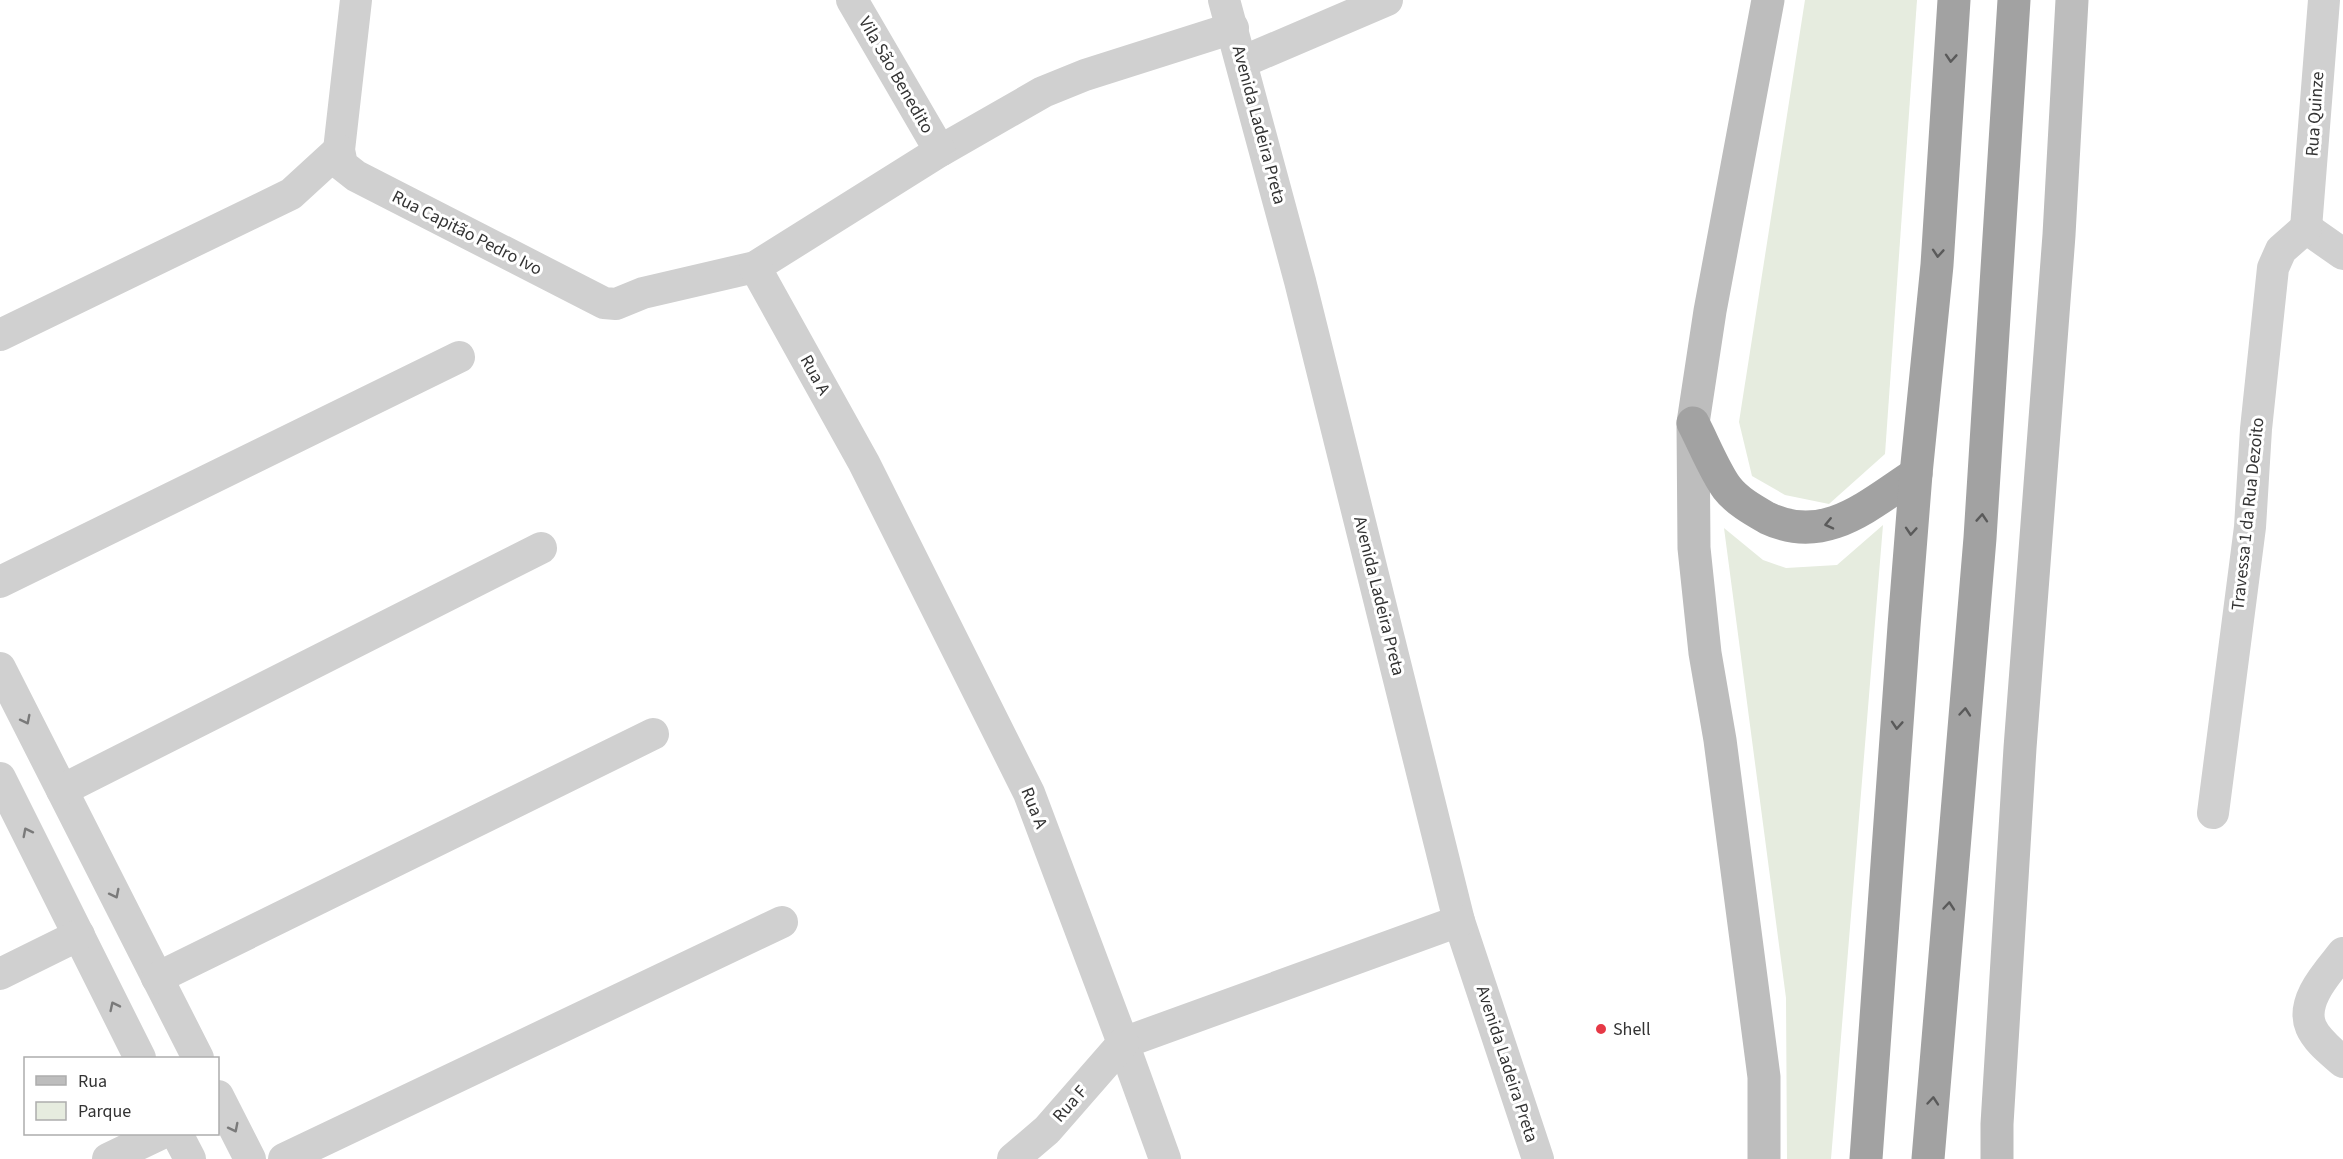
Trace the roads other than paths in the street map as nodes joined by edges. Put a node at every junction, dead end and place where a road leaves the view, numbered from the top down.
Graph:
1 (356, 0) edge
2 (852, 0) edge
3 (1387, 0) edge
4 (1768, 0) edge
5 (1954, 0) edge
6 (2014, 0) edge
7 (2072, 0) edge
8 (2324, 0) edge
9 (1228, 14) edge
10 (1242, 62) junction
11 (339, 150) junction
12 (940, 151) junction
13 (2306, 228) junction
14 (2343, 254) edge
15 (755, 267) junction
16 (0, 335) edge
17 (459, 357) dead end
18 (1693, 423) junction
19 (1916, 474) junction
20 (542, 549) dead end
21 (0, 582) edge
22 (0, 668) edge
23 (653, 734) dead end
24 (0, 778) edge
25 (62, 790) junction
26 (2213, 813) dead end
27 (1459, 921) junction
28 (782, 922) dead end
29 (79, 935) junction
30 (2335, 963) edge
31 (0, 974) edge
32 (157, 978) junction
33 (1123, 1043) junction
34 (139, 1057) edge
35 (197, 1057) edge
36 (2343, 1062) edge
37 (219, 1098) edge
38 (158, 1135) edge
39 (178, 1135) edge
40 (108, 1159) edge
41 (190, 1159) edge
42 (249, 1159) edge
43 (284, 1159) edge
44 (1013, 1159) edge
45 (1165, 1159) edge
46 (1538, 1159) edge
47 (1764, 1159) edge
48 (1866, 1159) edge
49 (1928, 1159) edge
50 (1997, 1159) edge

1 - 11 street
2 - 12 street, Vila São Benedito
3 - 10 street
4 - 18 main road
5 -> 19 highway
49 -> 6 highway
7 - 50 main road
8 - 13 street, Rua Quinze
9 - 10 street, Avenida Ladeira Preta
9 - 12 street, Rua Capitão Pedro Ivo
10 - 27 street, Avenida Ladeira Preta
11 - 15 street, Rua Capitão Pedro Ivo
11 - 16 street
12 - 15 street, Rua Capitão Pedro Ivo
13 - 14 street
13 - 26 street, Travessa 1 da Rua Dezoito
15 - 33 street, Rua A
17 - 21 street
19 -> 18 highway
18 - 47 main road
19 -> 48 highway
20 - 25 street
22 -> 25 street
23 - 32 street
29 -> 24 street
25 -> 32 street
27 - 33 street
27 - 46 street, Avenida Ladeira Preta
28 - 43 street
29 - 31 street
34 -> 29 street
30 - 36 street
32 - 35 street
33 - 44 street, Rua F
33 - 45 street, Rua A
37 -> 42 street
38 - 40 street
39 - 41 street

